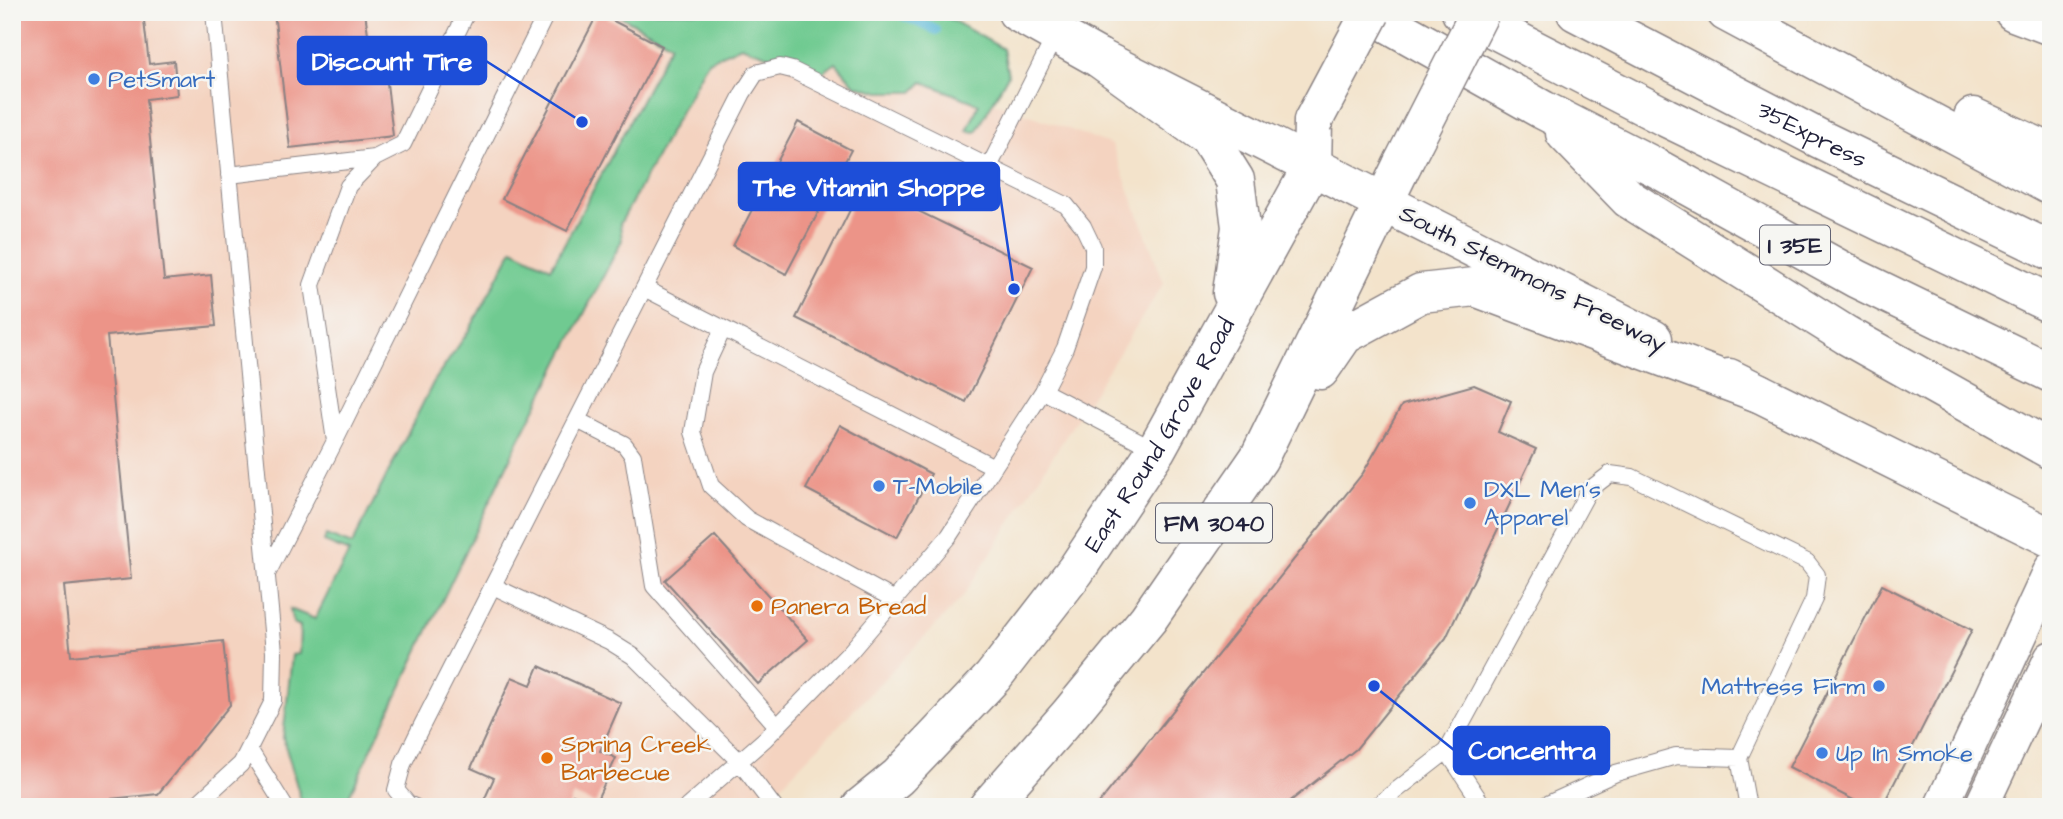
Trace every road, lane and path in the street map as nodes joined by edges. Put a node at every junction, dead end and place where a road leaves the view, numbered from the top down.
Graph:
1 (214, 12) edge
2 (467, 12) edge
3 (547, 12) edge
4 (1017, 12) edge
5 (1370, 12) edge
6 (1461, 12) edge
7 (1480, 12) edge
8 (1576, 12) edge
9 (1726, 12) edge
10 (1746, 12) edge
11 (1056, 34) junction
12 (1099, 58) junction
13 (1544, 110) junction
14 (2051, 153) edge
15 (375, 158) junction
16 (989, 167) junction
17 (1312, 167) junction
18 (229, 176) junction
19 (2051, 186) edge
20 (1383, 202) junction
21 (2051, 251) edge
22 (644, 288) junction
23 (2051, 304) edge
24 (1229, 317) junction
25 (723, 328) junction
26 (2051, 373) edge
27 (1043, 391) junction
28 (1759, 393) junction
29 (577, 420) junction
30 (335, 441) junction
31 (1156, 450) junction
32 (2051, 450) edge
33 (1259, 458) junction
34 (994, 467) junction
35 (2051, 538) edge
36 (2051, 569) edge
37 (267, 574) junction
38 (493, 586) junction
39 (895, 600) junction
40 (2051, 658) edge
41 (777, 726) junction
42 (248, 749) junction
43 (1447, 751) junction
44 (1739, 758) junction
45 (739, 761) junction
46 (194, 807) edge
47 (285, 807) edge
48 (415, 807) edge
49 (687, 807) edge
50 (774, 807) edge
51 (861, 807) edge
52 (988, 807) edge
53 (1375, 807) edge
54 (1484, 807) edge
55 (1541, 807) edge
56 (1748, 807) edge
57 (1941, 807) edge
58 (1981, 807) edge

1 - 18 lane
2 - 15 lane
3 - 30 lane
4 - 11 main road, South Stemmons Freeway
5 - 13 main road, I 35E
5 - 17 main road, East Round Grove Road / FM 3040, bridge
6 - 23 main road
7 - 20 main road, FM 3040, bridge
8 - 21 main road, 35Express
9 - 19 main road
10 - 14 main road
11 - 12 main road, South Stemmons Freeway
11 - 16 lane
12 - 17 main road, South Stemmons Freeway
12 - 24 main road
13 - 26 main road, I 35E
13 - 32 main road
15 - 18 lane
15 - 30 lane
16 - 22 lane
16 - 27 lane
17 - 20 main road, South Stemmons Freeway
17 - 24 main road, East Round Grove Road / FM 3040
18 - 37 lane
20 - 28 main road, South Stemmons Freeway
20 - 33 main road, FM 3040
22 - 25 lane
22 - 29 lane
24 - 31 main road, East Round Grove Road / FM 3040
25 - 34 lane
25 - 39 lane
27 - 31 lane
27 - 34 lane
28 - 33 main road
28 - 35 main road, South Stemmons Freeway
29 - 38 lane
29 - 41 lane
30 - 37 lane
31 - 51 main road, East Round Grove Road / FM 3040
33 - 52 main road, FM 3040
34 - 39 lane
36 - 57 street
37 - 42 lane
38 - 45 lane
38 - 48 lane
39 - 41 lane
40 - 58 street
41 - 45 lane
42 - 46 lane
42 - 47 lane
43 - 44 lane
43 - 53 lane
43 - 54 lane
44 - 55 lane
44 - 56 lane
45 - 49 lane
45 - 50 lane

